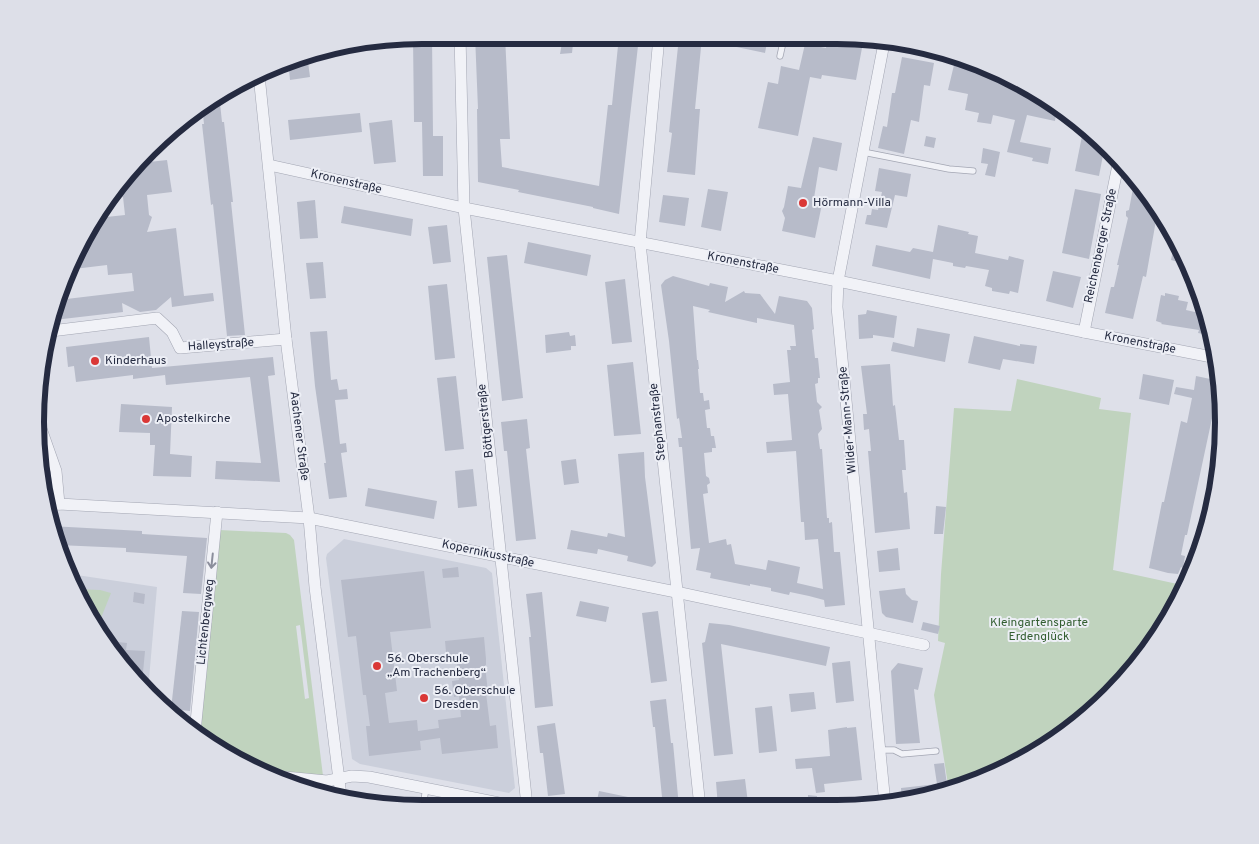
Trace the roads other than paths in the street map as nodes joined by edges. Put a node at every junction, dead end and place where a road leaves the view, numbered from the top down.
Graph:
1 (460, 44) edge
2 (659, 44) edge
3 (783, 44) edge
4 (883, 47) edge
5 (780, 56) dead end
6 (260, 81) edge
7 (863, 152) junction
8 (269, 165) junction
9 (1117, 169) edge
10 (973, 170) dead end
11 (464, 208) junction
12 (640, 244) junction
13 (838, 280) junction
14 (55, 330) edge
15 (1084, 332) junction
16 (286, 339) junction
17 (1209, 357) edge
18 (45, 439) edge
19 (53, 504) edge
20 (59, 504) junction
21 (217, 512) junction
22 (309, 518) junction
23 (501, 557) junction
24 (676, 592) junction
25 (867, 633) junction
26 (924, 645) dead end
27 (196, 725) edge
28 (879, 750) junction
29 (936, 750) dead end
30 (295, 778) edge
31 (338, 779) junction
32 (426, 788) junction
33 (340, 791) edge
34 (884, 797) edge
35 (424, 800) edge
36 (485, 800) edge
37 (526, 800) edge
38 (699, 800) edge

1 - 11 street, Böttgerstraße
2 - 12 street, Stephanstraße
3 - 5 lane
4 - 7 street, Wilder-Mann-Straße
6 - 8 street, Aachener Straße
7 - 10 lane
7 - 13 street, Wilder-Mann-Straße
8 - 11 street, Kronenstraße
8 - 16 street, Aachener Straße
9 - 15 street, Reichenberger Straße
11 - 12 street, Kronenstraße
11 - 23 street, Böttgerstraße
12 - 13 street, Kronenstraße
12 - 24 street, Stephanstraße
13 - 15 street, Kronenstraße
13 - 25 street, Wilder-Mann-Straße
14 - 16 street, Halleystraße
15 - 17 street, Kronenstraße
16 - 22 street, Aachener Straße
18 - 20 street
19 - 20 street, Kopernikusstraße
20 - 21 street, Kopernikusstraße
21 - 22 street, Kopernikusstraße
21 -> 27 street, Lichtenbergweg
22 - 23 street, Kopernikusstraße
22 - 31 street, Aachener Straße
23 - 24 street, Kopernikusstraße
23 - 37 street, Böttgerstraße
24 - 25 street, Kopernikusstraße
24 - 38 street, Stephanstraße
25 - 26 street, Kopernikusstraße
25 - 28 street, Wilder-Mann-Straße
28 - 29 lane
28 - 34 street, Wilder-Mann-Straße
30 - 31 street
31 - 32 street
31 - 33 street, Aachener Straße
32 - 35 lane
32 - 36 street

